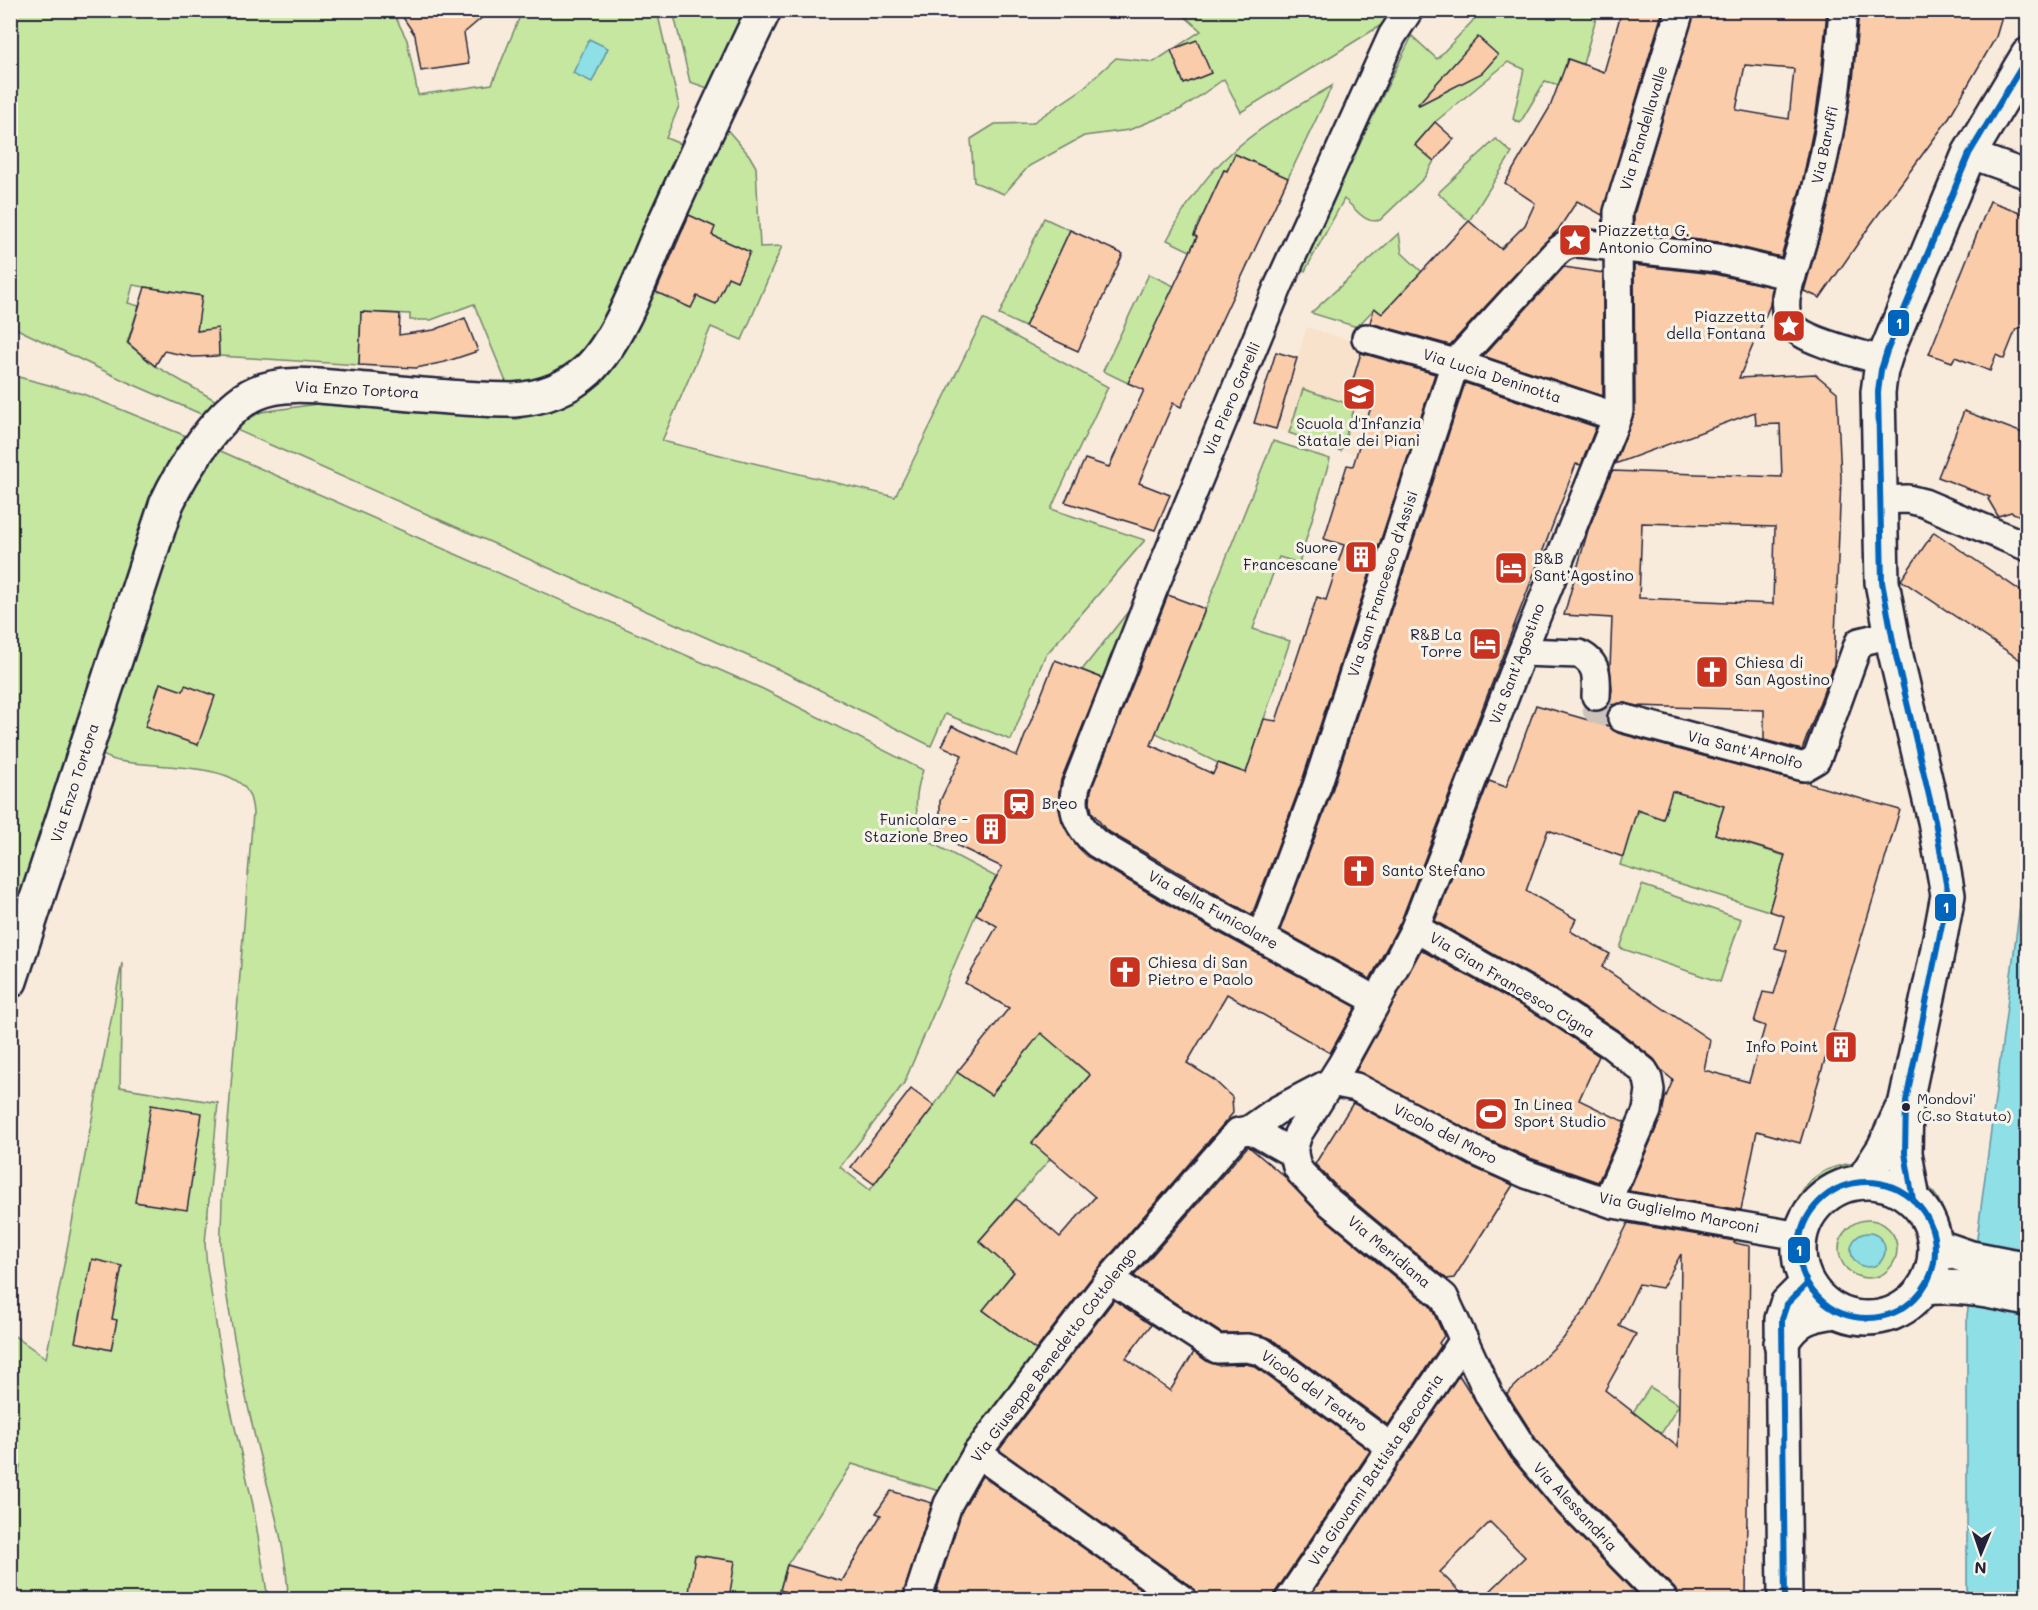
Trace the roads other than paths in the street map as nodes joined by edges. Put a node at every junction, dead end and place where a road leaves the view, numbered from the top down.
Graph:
1 (764, 10) edge
2 (1409, 10) edge
3 (1680, 10) edge
4 (1843, 10) edge
5 (2028, 55) edge
6 (1969, 154) junction
7 (2028, 175) edge
8 (1617, 247) junction
9 (1792, 276) junction
10 (1366, 338) dead end
11 (1884, 361) junction
12 (1455, 363) junction
13 (1617, 417) junction
14 (1879, 500) junction
15 (2028, 547) edge
16 (1892, 634) junction
17 (1521, 652) junction
18 (1596, 696) tunnel mouth
19 (1623, 718) tunnel mouth
20 (1073, 797) joint
21 (1415, 928) junction
22 (1261, 937) junction
23 (10, 981) edge
24 (1377, 1001) junction
25 (1352, 1085) junction
26 (1906, 1101) junction
27 (1241, 1133) junction
28 (1297, 1163) junction
29 (1523, 1175) joint
30 (1862, 1182) junction
31 (1608, 1199) dead end
32 (1913, 1200) junction
33 (1800, 1236) junction
34 (1936, 1246) junction
35 (2028, 1269) edge
36 (1970, 1272) junction
37 (1110, 1279) junction
38 (1807, 1284) junction
39 (1924, 1288) junction
40 (2028, 1299) edge
41 (1836, 1311) junction
42 (1464, 1340) junction
43 (1781, 1343) junction
44 (1495, 1407) joint
45 (1392, 1448) junction
46 (977, 1453) junction
47 (1783, 1597) edge
48 (916, 1599) edge
49 (1183, 1599) edge
50 (1289, 1599) edge
51 (1664, 1599) edge

1 - 23 main road, Via Enzo Tortora
2 - 20 street, Via Piero Garelli
3 - 8 street, Via Piandellavalle
4 - 9 street, Via Baruffi
5 - 6 main road
6 - 7 street
6 - 11 main road
8 - 9 street
8 - 12 street, Via San Francesco d'Assisi
8 - 13 street, Via Sant'Agostino
9 - 11 street
10 - 12 street, Via Lucia Deninotta
11 - 14 main road
12 - 13 street, Via Lucia Deninotta
12 - 22 street, Via San Francesco d'Assisi
13 - 17 street, Via Sant'Agostino
14 - 15 street
14 - 16 main road
16 - 19 street, Via Sant'Arnolfo
16 - 26 main road
17 - 18 street
17 - 21 street, Via Sant'Agostino
20 - 22 street, Via della Funicolare
21 - 24 street, Via Sant'Agostino
21 - 31 street, Via Gian Francesco Cigna
22 - 24 street, Via della Funicolare
24 - 25 street, Via Sant'Agostino
25 - 27 street, Via Giuseppe Benedetto Cottolengo
25 - 28 street, Via Sant'Agostino
25 - 29 street, Vicolo del Moro
26 - 30 main road
26 - 32 main road
27 - 28 street, Via Meridiana
27 - 37 street, Via Giuseppe Benedetto Cottolengo
28 - 42 street, Via Meridiana
29 - 33 street, Via Guglielmo Marconi
30 - 32 main road
30 - 33 main road
32 - 34 main road
33 - 38 main road
34 - 36 main road
34 - 39 main road
35 - 36 main road
36 - 39 main road
36 - 40 main road
37 - 45 street, Vicolo del Teatro
37 - 46 street, Via Giuseppe Benedetto Cottolengo
38 - 41 main road
38 - 43 main road
39 - 41 main road
41 - 43 main road
42 - 44 street, Via Meridiana
42 - 45 street, Via Giovanni Battista Beccaria
43 - 47 main road
44 - 51 street, Via Alessandria
45 - 50 street, Via Giovanni Battista Beccaria
46 - 48 street, Via Giuseppe Benedetto Cottolengo
46 - 49 street

